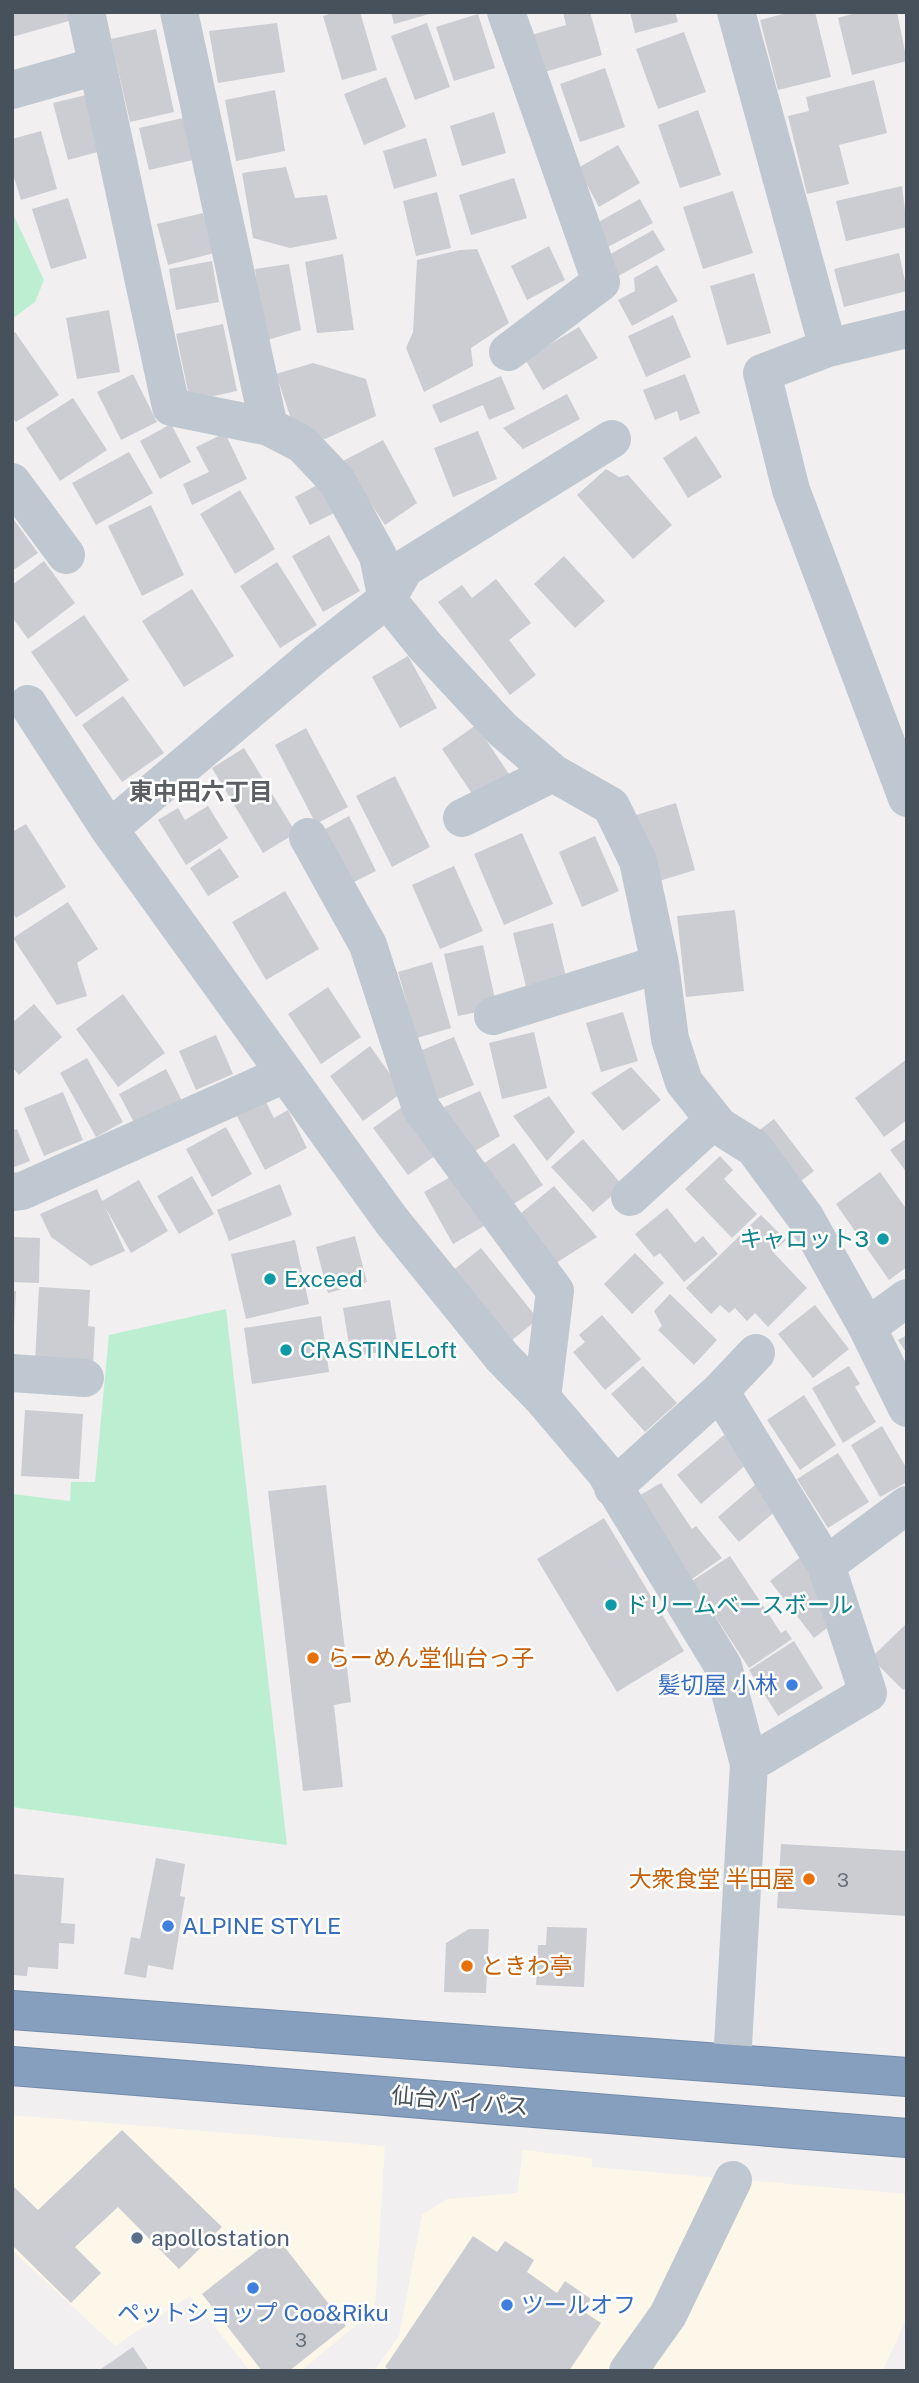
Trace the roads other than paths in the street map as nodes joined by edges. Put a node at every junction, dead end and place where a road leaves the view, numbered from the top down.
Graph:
1 (86, 12) edge
2 (179, 12) edge
3 (506, 12) edge
4 (736, 12) edge
5 (97, 66) junction
6 (12, 90) edge
7 (907, 329) edge
8 (828, 348) junction
9 (508, 352) dead end
10 (269, 427) junction
11 (612, 439) dead end
12 (12, 482) edge
13 (66, 555) dead end
14 (387, 599) junction
15 (28, 704) dead end
16 (553, 773) junction
17 (907, 798) edge
18 (462, 818) dead end
19 (109, 830) junction
20 (307, 837) dead end
21 (660, 964) junction
22 (493, 1016) dead end
23 (285, 1074) junction
24 (714, 1120) junction
25 (12, 1192) edge
26 (630, 1197) dead end
27 (907, 1298) edge
28 (867, 1327) junction
29 (756, 1353) dead end
30 (12, 1373) edge
31 (85, 1378) dead end
32 (720, 1391) junction
33 (542, 1398) junction
34 (907, 1408) edge
35 (613, 1488) junction
36 (907, 1505) edge
37 (826, 1565) junction
38 (749, 1764) junction
39 (12, 2010) edge
40 (732, 2063) junction
41 (12, 2066) edge
42 (907, 2077) edge
43 (907, 2138) edge
44 (733, 2180) dead end
45 (628, 2371) edge

1 - 5 street
2 - 10 street
3 - 9 street
4 - 8 street
5 - 6 street
5 - 10 street
7 - 8 street
8 - 17 street
10 - 14 street
11 - 14 street
12 - 13 street
14 - 16 street
14 - 19 street
15 - 19 street
16 - 18 street
16 - 21 street
19 - 23 street
20 - 33 street
21 - 22 street
21 - 24 street
23 - 25 street
23 - 33 street
24 - 26 street
24 - 28 street
27 - 28 street
28 - 34 street
29 - 32 street
30 - 31 street
32 - 35 street
32 - 37 street
33 - 35 street
35 - 38 street
36 - 37 street
37 - 38 street
38 - 40 street
39 - 40 highway
40 - 42 highway
41 - 43 highway, 仙台バイパス
44 - 45 street

